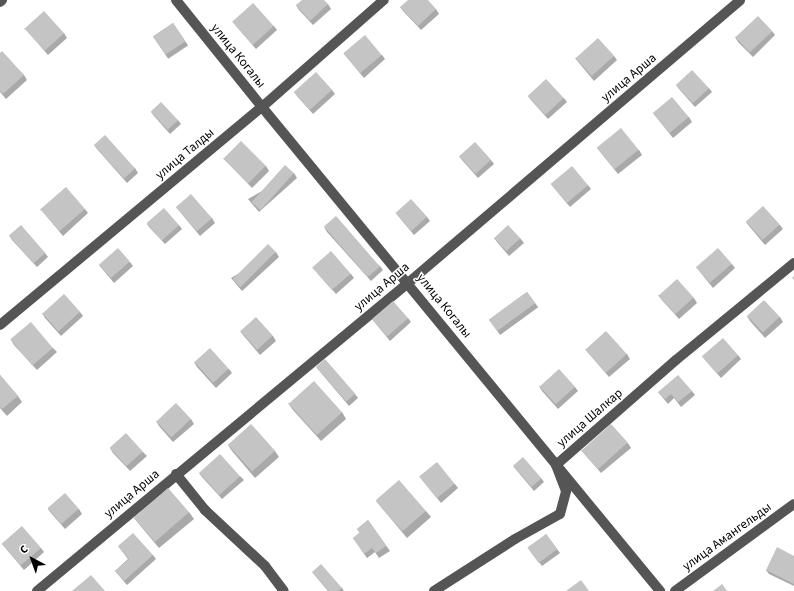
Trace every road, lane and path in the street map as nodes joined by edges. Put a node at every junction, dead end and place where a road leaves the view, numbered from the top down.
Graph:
1 (2, 0) edge
2 (176, 0) edge
3 (384, 0) edge
4 (740, 0) edge
5 (0, 2) edge
6 (262, 107) junction
7 (794, 263) edge
8 (408, 283) junction
9 (0, 325) edge
10 (556, 466) junction
11 (176, 474) junction
12 (794, 504) edge
13 (37, 591) edge
14 (284, 591) edge
15 (434, 591) edge
16 (660, 591) edge
17 (674, 591) edge

1 - 5 street
2 - 6 street, улица Когалы
3 - 6 street, улица Талды
4 - 8 street, улица Арша
6 - 8 street, улица Когалы
6 - 9 street, улица Талды
7 - 10 street, улица Шалкар
8 - 10 street, улица Когалы
8 - 11 street, улица Арша
10 - 15 street, улица Шалкар
10 - 16 street, улица Когалы
11 - 13 street, улица Арша
11 - 14 street
12 - 17 street, улица Амангельды

